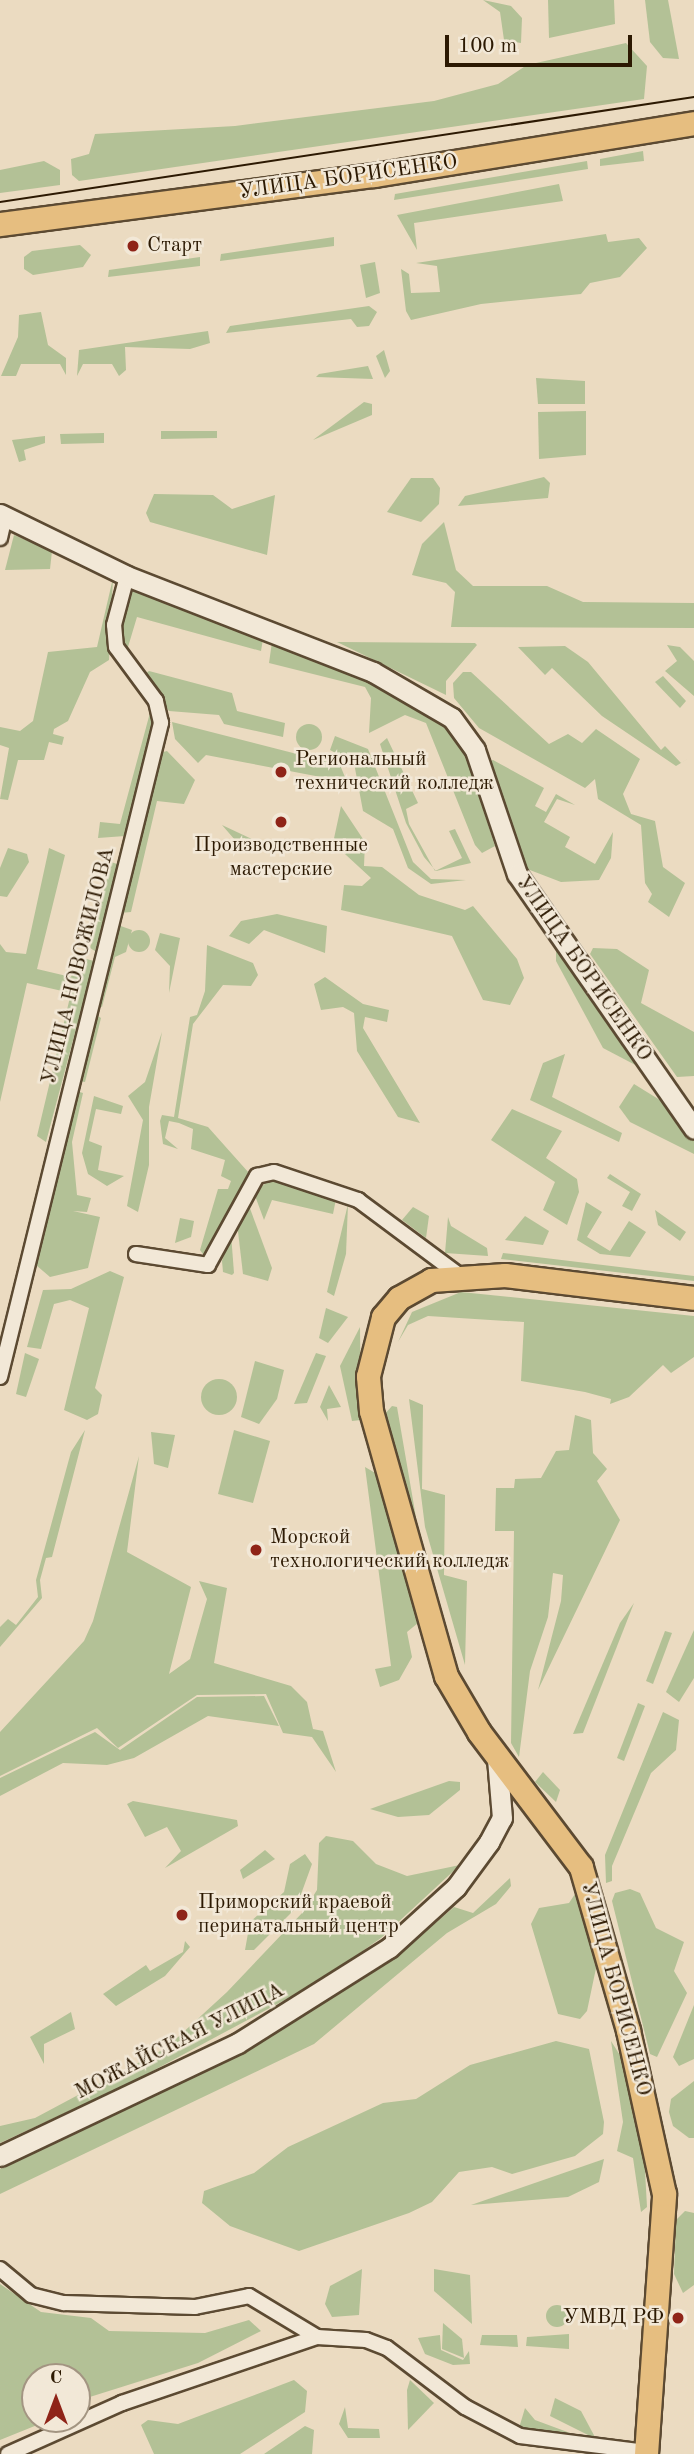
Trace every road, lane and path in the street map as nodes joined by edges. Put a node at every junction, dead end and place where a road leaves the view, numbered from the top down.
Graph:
1 (694, 123) edge
2 (0, 224) edge
3 (2, 515) edge
4 (0, 538) edge
5 (127, 576) junction
6 (694, 1129) edge
7 (136, 1254) dead end
8 (458, 1275) junction
9 (694, 1298) edge
10 (0, 1377) edge
11 (498, 1758) junction
12 (537, 1808) junction
13 (502, 1818) junction
14 (0, 2156) edge
15 (0, 2269) edge
16 (317, 2337) junction
17 (646, 2453) edge
18 (8, 2454) edge

1 - 2 main road, УЛИЦА БОРИСЕНКО
3 - 4 street
3 - 5 main road, УЛИЦА БОРИСЕНКО
5 - 6 main road, УЛИЦА БОРИСЕНКО
5 - 10 street, УЛИЦА НОВОЖИЛОВА
7 - 8 street
8 - 9 main road, УЛИЦА БОРИСЕНКО
8 - 11 main road, УЛИЦА БОРИСЕНКО
11 - 12 main road, УЛИЦА БОРИСЕНКО
11 - 13 main road
12 - 13 main road
12 - 17 main road, УЛИЦА БОРИСЕНКО
13 - 14 main road, МОЖАЙСКАЯ УЛИЦА
15 - 16 street
16 - 17 street
16 - 18 street

